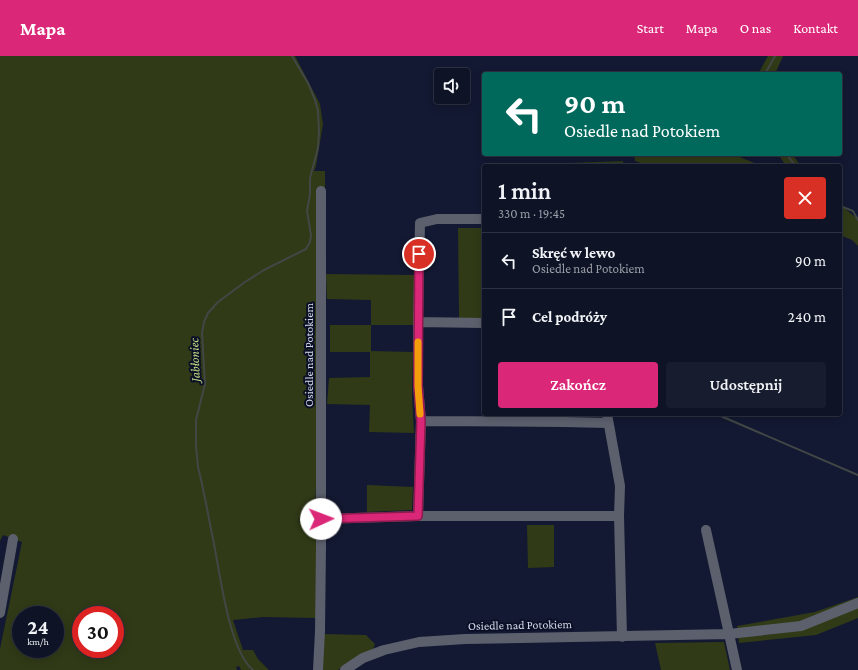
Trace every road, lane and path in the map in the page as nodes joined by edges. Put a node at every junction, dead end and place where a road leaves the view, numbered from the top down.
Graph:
1 (322, 191) dead end
2 (482, 219) edge
3 (418, 322) junction
4 (482, 323) edge
5 (607, 419) edge
6 (421, 421) junction
7 (418, 516) junction
8 (619, 516) junction
9 (321, 519) junction
10 (706, 530) dead end
11 (13, 539) dead end
12 (858, 603) edge
13 (0, 613) edge
14 (729, 634) junction
15 (622, 637) junction
16 (318, 670) edge
17 (345, 670) edge
18 (737, 670) edge

1 - 9 street, Osiedle nad Potokiem
2 - 3 street
3 - 4 street
3 - 6 street
5 - 6 street
5 - 8 street
6 - 7 street
7 - 8 street
7 - 9 street
8 - 15 street
9 - 16 street, Osiedle nad Potokiem
10 - 14 street
11 - 13 street
12 - 14 street, Osiedle nad Potokiem
14 - 15 street, Osiedle nad Potokiem
14 - 18 street
15 - 17 street, Osiedle nad Potokiem

